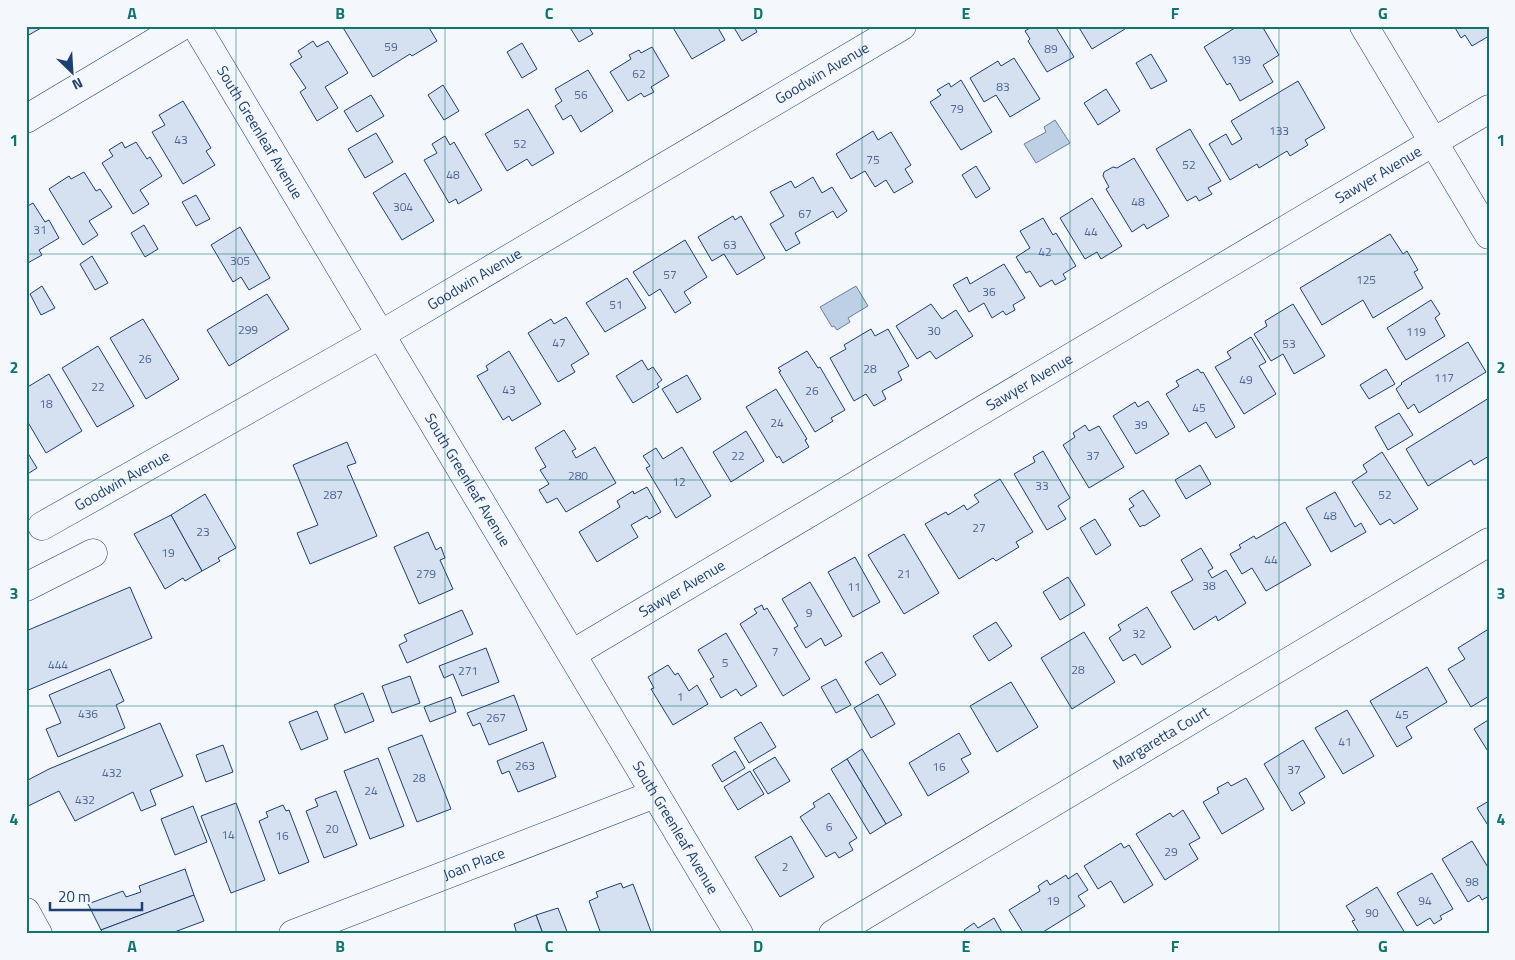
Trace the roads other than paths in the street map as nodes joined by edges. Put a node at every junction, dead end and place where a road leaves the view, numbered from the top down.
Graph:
1 (182, 26) edge
2 (196, 26) edge
3 (902, 26) edge
4 (1364, 26) edge
5 (1489, 109) edge
6 (26, 119) edge
7 (1433, 142) junction
8 (1489, 235) edge
9 (380, 335) junction
10 (42, 526) dead end
11 (1489, 542) edge
12 (94, 552) dead end
13 (26, 587) edge
14 (572, 654) junction
15 (655, 794) junction
16 (26, 912) edge
17 (38, 934) edge
18 (293, 934) edge
19 (739, 934) edge
20 (833, 934) edge

1 - 6 street
2 - 9 street, South Greenleaf Avenue
3 - 9 street, Goodwin Avenue
4 - 7 street
5 - 7 street, Sawyer Avenue
7 - 8 street
7 - 14 street, Sawyer Avenue
9 - 10 street, Goodwin Avenue
9 - 14 street, South Greenleaf Avenue
11 - 20 street, Margaretta Court
12 - 13 street
14 - 15 street, South Greenleaf Avenue
15 - 18 street, Joan Place
15 - 19 street, South Greenleaf Avenue
16 - 17 street

